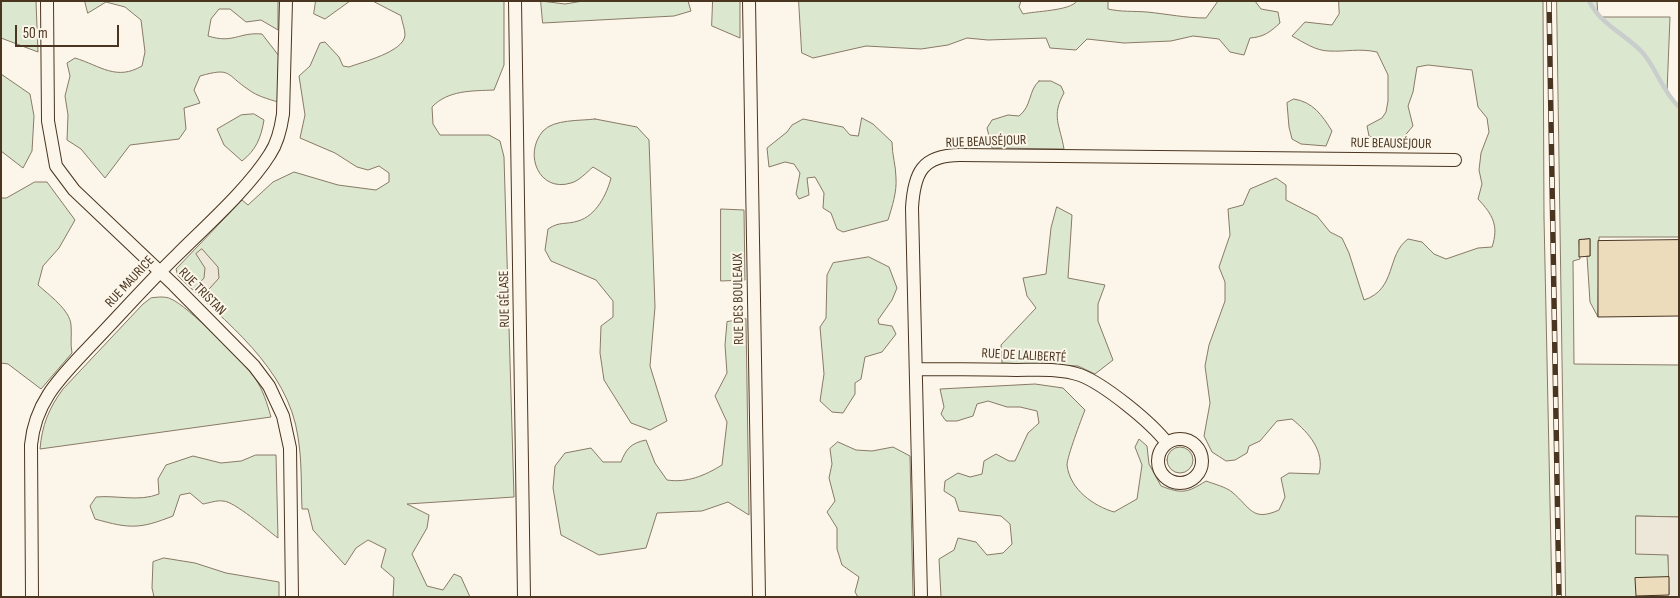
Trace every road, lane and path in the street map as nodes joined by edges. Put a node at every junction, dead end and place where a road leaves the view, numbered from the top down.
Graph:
1 (46, 1) edge
2 (286, 1) edge
3 (515, 1) edge
4 (749, 1) edge
5 (1455, 160) dead end
6 (160, 272) junction
7 (917, 369) junction
8 (1167, 443) dead end
9 (32, 597) edge
10 (292, 597) edge
11 (524, 597) edge
12 (759, 597) edge
13 (921, 597) edge

1 - 6 street, RUE TRISTAN
2 - 6 street, RUE MAURICE
3 - 11 street, RUE GÉLASE
4 - 12 street, RUE DES BOULEAUX
5 - 7 street, RUE BEAUSÉJOUR
6 - 9 street, RUE MAURICE
6 - 10 street, RUE TRISTAN
7 - 8 street, RUE DE LALIBERTÉ
7 - 13 street, RUE BEAUSÉJOUR

